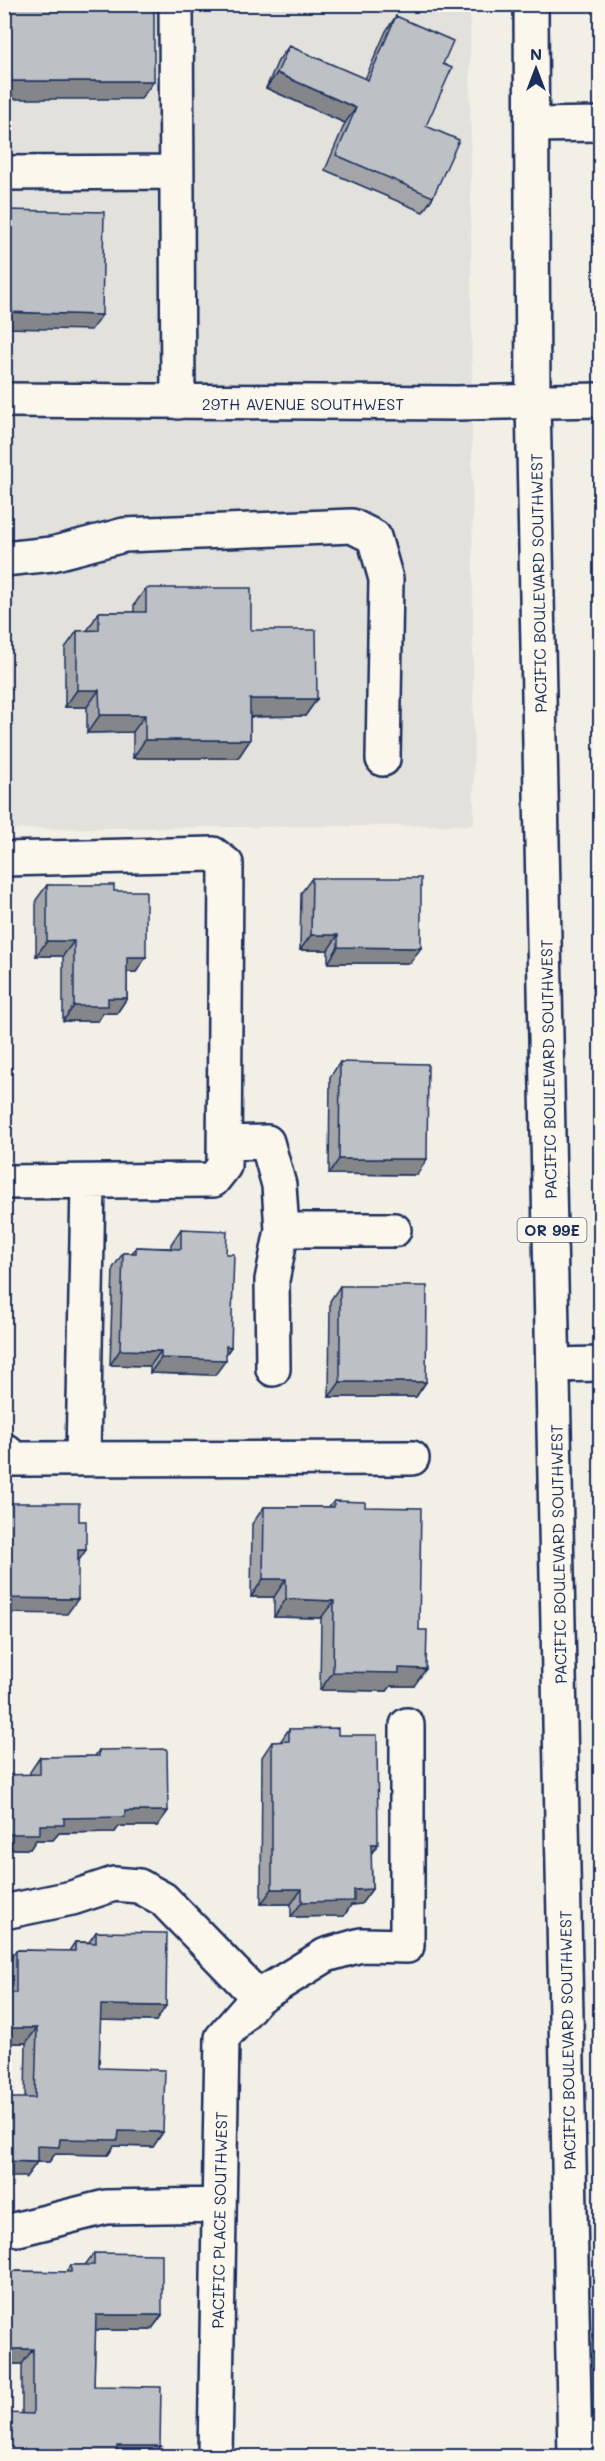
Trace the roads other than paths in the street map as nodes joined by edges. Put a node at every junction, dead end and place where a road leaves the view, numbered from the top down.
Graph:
1 (177, 4) edge
2 (531, 4) edge
3 (600, 124) edge
4 (533, 125) junction
5 (176, 172) junction
6 (4, 173) edge
7 (4, 400) edge
8 (600, 400) edge
9 (533, 401) junction
10 (178, 402) junction
11 (4, 559) edge
12 (382, 759) dead end
13 (4, 859) edge
14 (225, 1143) junction
15 (4, 1182) edge
16 (88, 1183) junction
17 (282, 1230) junction
18 (394, 1230) dead end
19 (600, 1364) edge
20 (554, 1365) junction
21 (273, 1369) dead end
22 (4, 1450) edge
23 (412, 1458) dead end
24 (83, 1459) junction
25 (407, 1725) dead end
26 (4, 1912) edge
27 (258, 1997) junction
28 (219, 2205) junction
29 (18, 2229) dead end
30 (583, 2443) edge
31 (215, 2457) edge

1 - 5 main road
2 - 4 main road, PACIFIC BOULEVARD SOUTHWEST / OR 99E
3 - 4 main road
4 - 9 main road, PACIFIC BOULEVARD SOUTHWEST / OR 99E
5 - 6 main road
5 - 10 main road
7 - 10 main road, 29TH AVENUE SOUTHWEST
8 - 9 main road, 29TH AVENUE SOUTHWEST
9 - 10 main road, 29TH AVENUE SOUTHWEST
9 - 20 main road, PACIFIC BOULEVARD SOUTHWEST / OR 99E
11 - 12 main road
13 - 14 main road
14 - 16 main road
14 - 17 main road
15 - 16 main road
16 - 24 main road
17 - 18 main road
17 - 21 main road
19 - 20 main road
20 - 30 main road, PACIFIC BOULEVARD SOUTHWEST / OR 99E
22 - 24 main road
23 - 24 main road
25 - 27 main road, PACIFIC PLACE SOUTHWEST
26 - 27 main road
27 - 28 main road, PACIFIC PLACE SOUTHWEST
28 - 29 main road
28 - 31 main road, PACIFIC PLACE SOUTHWEST

